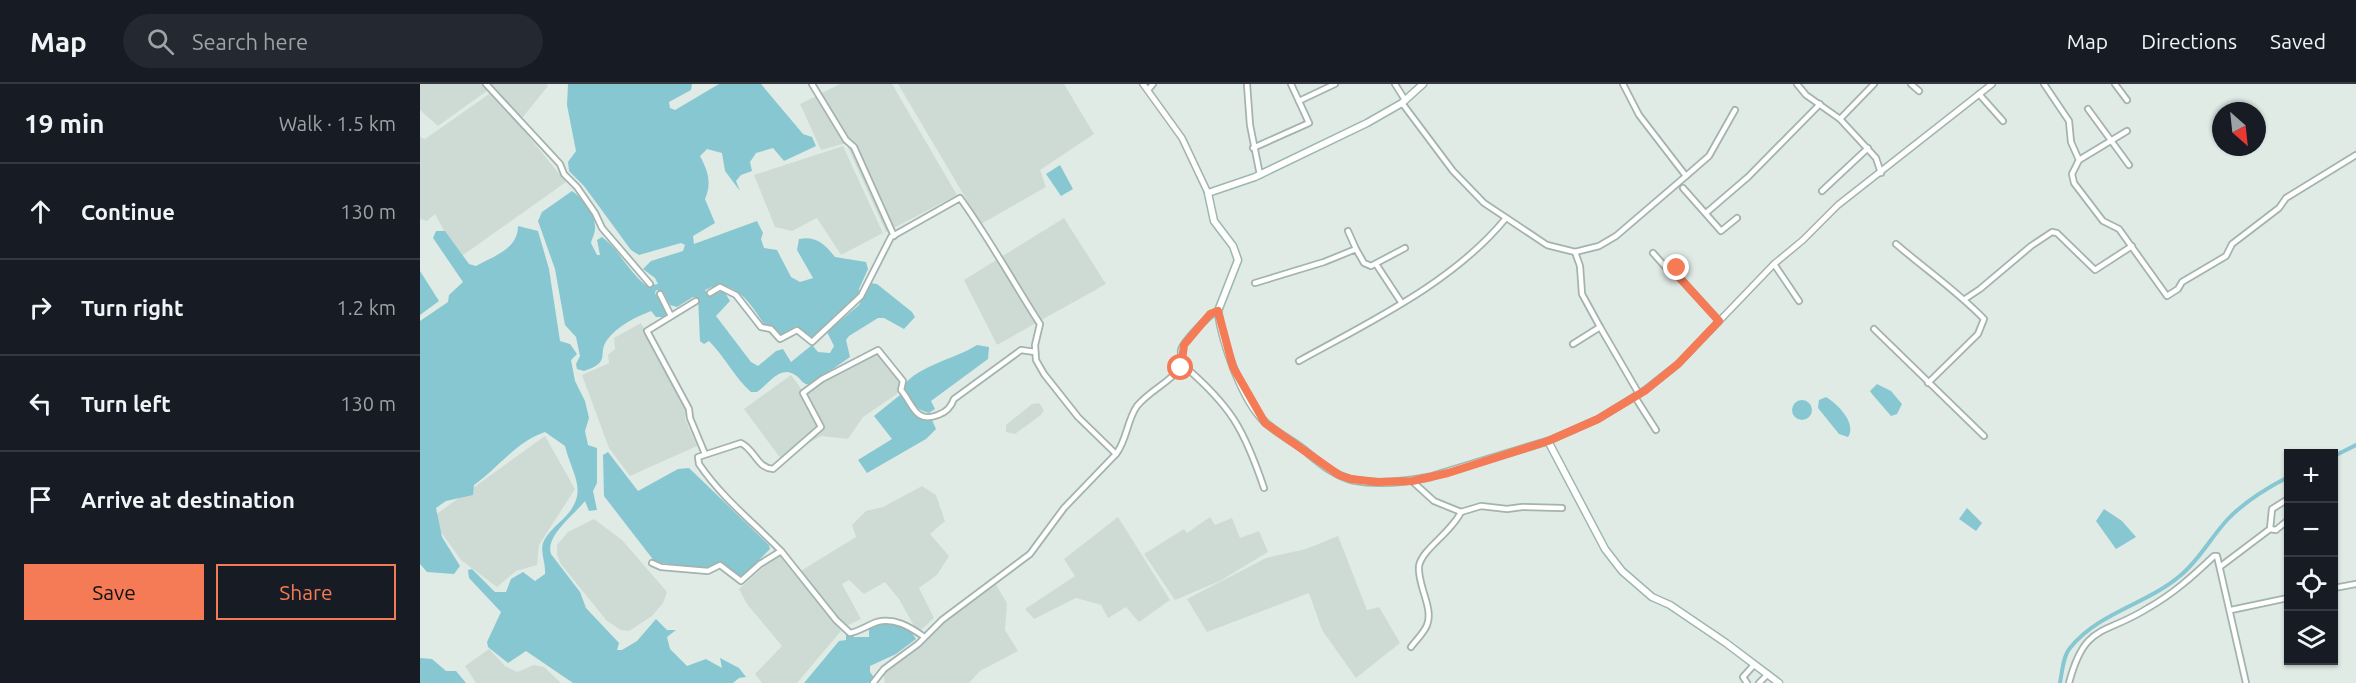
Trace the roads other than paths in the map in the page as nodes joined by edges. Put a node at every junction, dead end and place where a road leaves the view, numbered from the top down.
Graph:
1 (486, 84) edge
2 (812, 84) edge
3 (1143, 84) edge
4 (1153, 84) edge
5 (1247, 84) edge
6 (1291, 84) edge
7 (1335, 84) edge
8 (1395, 84) edge
9 (1424, 84) edge
10 (1623, 84) edge
11 (1797, 84) edge
12 (1874, 84) edge
13 (1911, 84) edge
14 (1992, 84) edge
15 (2044, 84) edge
16 (2115, 84) edge
17 (1148, 90) junction
18 (1919, 90) dead end
19 (1979, 94) junction
20 (2127, 100) dead end
21 (1299, 101) junction
22 (1403, 102) junction
23 (1820, 104) junction
24 (2088, 109) dead end
25 (1735, 110) dead end
26 (1840, 119) junction
27 (2003, 121) dead end
28 (2127, 131) dead end
29 (2112, 141) junction
30 (1253, 148) junction
31 (1868, 148) junction
32 (2356, 155) edge
33 (2079, 159) junction
34 (2129, 165) dead end
35 (1881, 172) junction
36 (1258, 176) junction
37 (1686, 176) junction
38 (1683, 188) dead end
39 (1822, 191) dead end
40 (1208, 193) junction
41 (1706, 213) junction
42 (1506, 218) junction
43 (1737, 218) dead end
44 (1348, 231) dead end
45 (894, 236) junction
46 (1896, 244) dead end
47 (2132, 246) junction
48 (1405, 248) dead end
49 (1356, 249) junction
50 (1575, 252) junction
51 (1653, 253) dead end
52 (1683, 263) dead end
53 (1376, 264) junction
54 (1774, 264) junction
55 (1675, 271) junction
56 (1255, 283) dead end
57 (650, 284) dead end
58 (710, 293) dead end
59 (660, 294) dead end
60 (1965, 299) junction
61 (696, 301) dead end
62 (1799, 301) dead end
63 (1401, 302) junction
64 (1218, 311) junction
65 (672, 316) junction
66 (1719, 321) junction
67 (1600, 327) junction
68 (1874, 329) dead end
69 (1573, 344) dead end
70 (1035, 352) junction
71 (1299, 361) dead end
72 (1183, 365) junction
73 (1928, 383) junction
74 (1637, 396) junction
75 (1656, 430) dead end
76 (1983, 436) dead end
77 (1548, 441) junction
78 (705, 454) junction
79 (1116, 454) junction
80 (1412, 481) junction
81 (1264, 488) dead end
82 (2286, 503) edge
83 (1562, 508) dead end
84 (1461, 512) junction
85 (2271, 518) junction
86 (2283, 525) joint
87 (2270, 529) junction
88 (781, 551) junction
89 (652, 563) dead end
90 (2222, 566) junction
91 (2356, 584) edge
92 (2338, 587) edge
93 (2284, 599) edge
94 (2231, 610) junction
95 (923, 636) junction
96 (1411, 647) dead end
97 (1754, 666) junction
98 (1768, 674) junction
99 (880, 677) junction
100 (873, 683) edge
101 (884, 683) edge
102 (1747, 683) edge
103 (1759, 683) edge
104 (1779, 683) edge
105 (2069, 683) edge
106 (2246, 683) edge

1 - 57 street
2 - 45 street
3 - 17 street
4 - 17 street
5 - 30 street
6 - 21 street
7 - 21 street
8 - 22 street
9 - 22 main road
10 - 37 street
11 - 23 street
12 - 26 street
13 - 18 street
14 - 19 street
15 - 33 street
16 - 20 street
17 - 40 street
19 - 27 street
19 - 35 street
21 - 30 street
22 - 36 main road
22 - 42 street
23 - 26 street
23 - 41 street
24 - 29 street
25 - 37 street
26 - 31 street
28 - 29 street
29 - 33 street
29 - 34 street
30 - 36 street
31 - 35 street
31 - 39 street
32 - 47 street
33 - 47 street
35 - 54 street
36 - 40 main road
37 - 50 street
38 - 41 street
40 - 64 main road
41 - 43 street
42 - 50 street
42 - 63 street
44 - 49 street
45 - 58 street
45 - 70 street
46 - 60 street
47 - 60 street
48 - 53 street
49 - 53 street
49 - 56 street
50 - 67 street
51 - 55 street
52 - 55 street
53 - 63 street
54 - 62 street
54 - 66 street
55 - 66 street
59 - 65 street
60 - 73 street
61 - 65 street
63 - 71 street
64 - 72 street
64 - 80 main road
65 - 78 street
66 - 74 street
67 - 69 street
67 - 74 street
68 - 73 street
70 - 78 street
70 - 79 street
72 - 79 street
72 - 81 street
73 - 76 street
74 - 75 street
74 - 77 street
77 - 80 main road
77 - 97 main road
78 - 88 street
79 - 95 street
80 - 84 street
82 - 85 street
83 - 84 street
84 - 96 street
85 - 86 street
85 - 87 street
86 - 87 street
87 - 90 street
88 - 89 street
88 - 95 street
90 - 94 street
90 - 105 street
91 - 92 street
93 - 94 street
94 - 106 street
95 - 99 street
97 - 98 main road
97 - 102 street
98 - 103 street
98 - 104 main road
99 - 100 street
99 - 101 street

